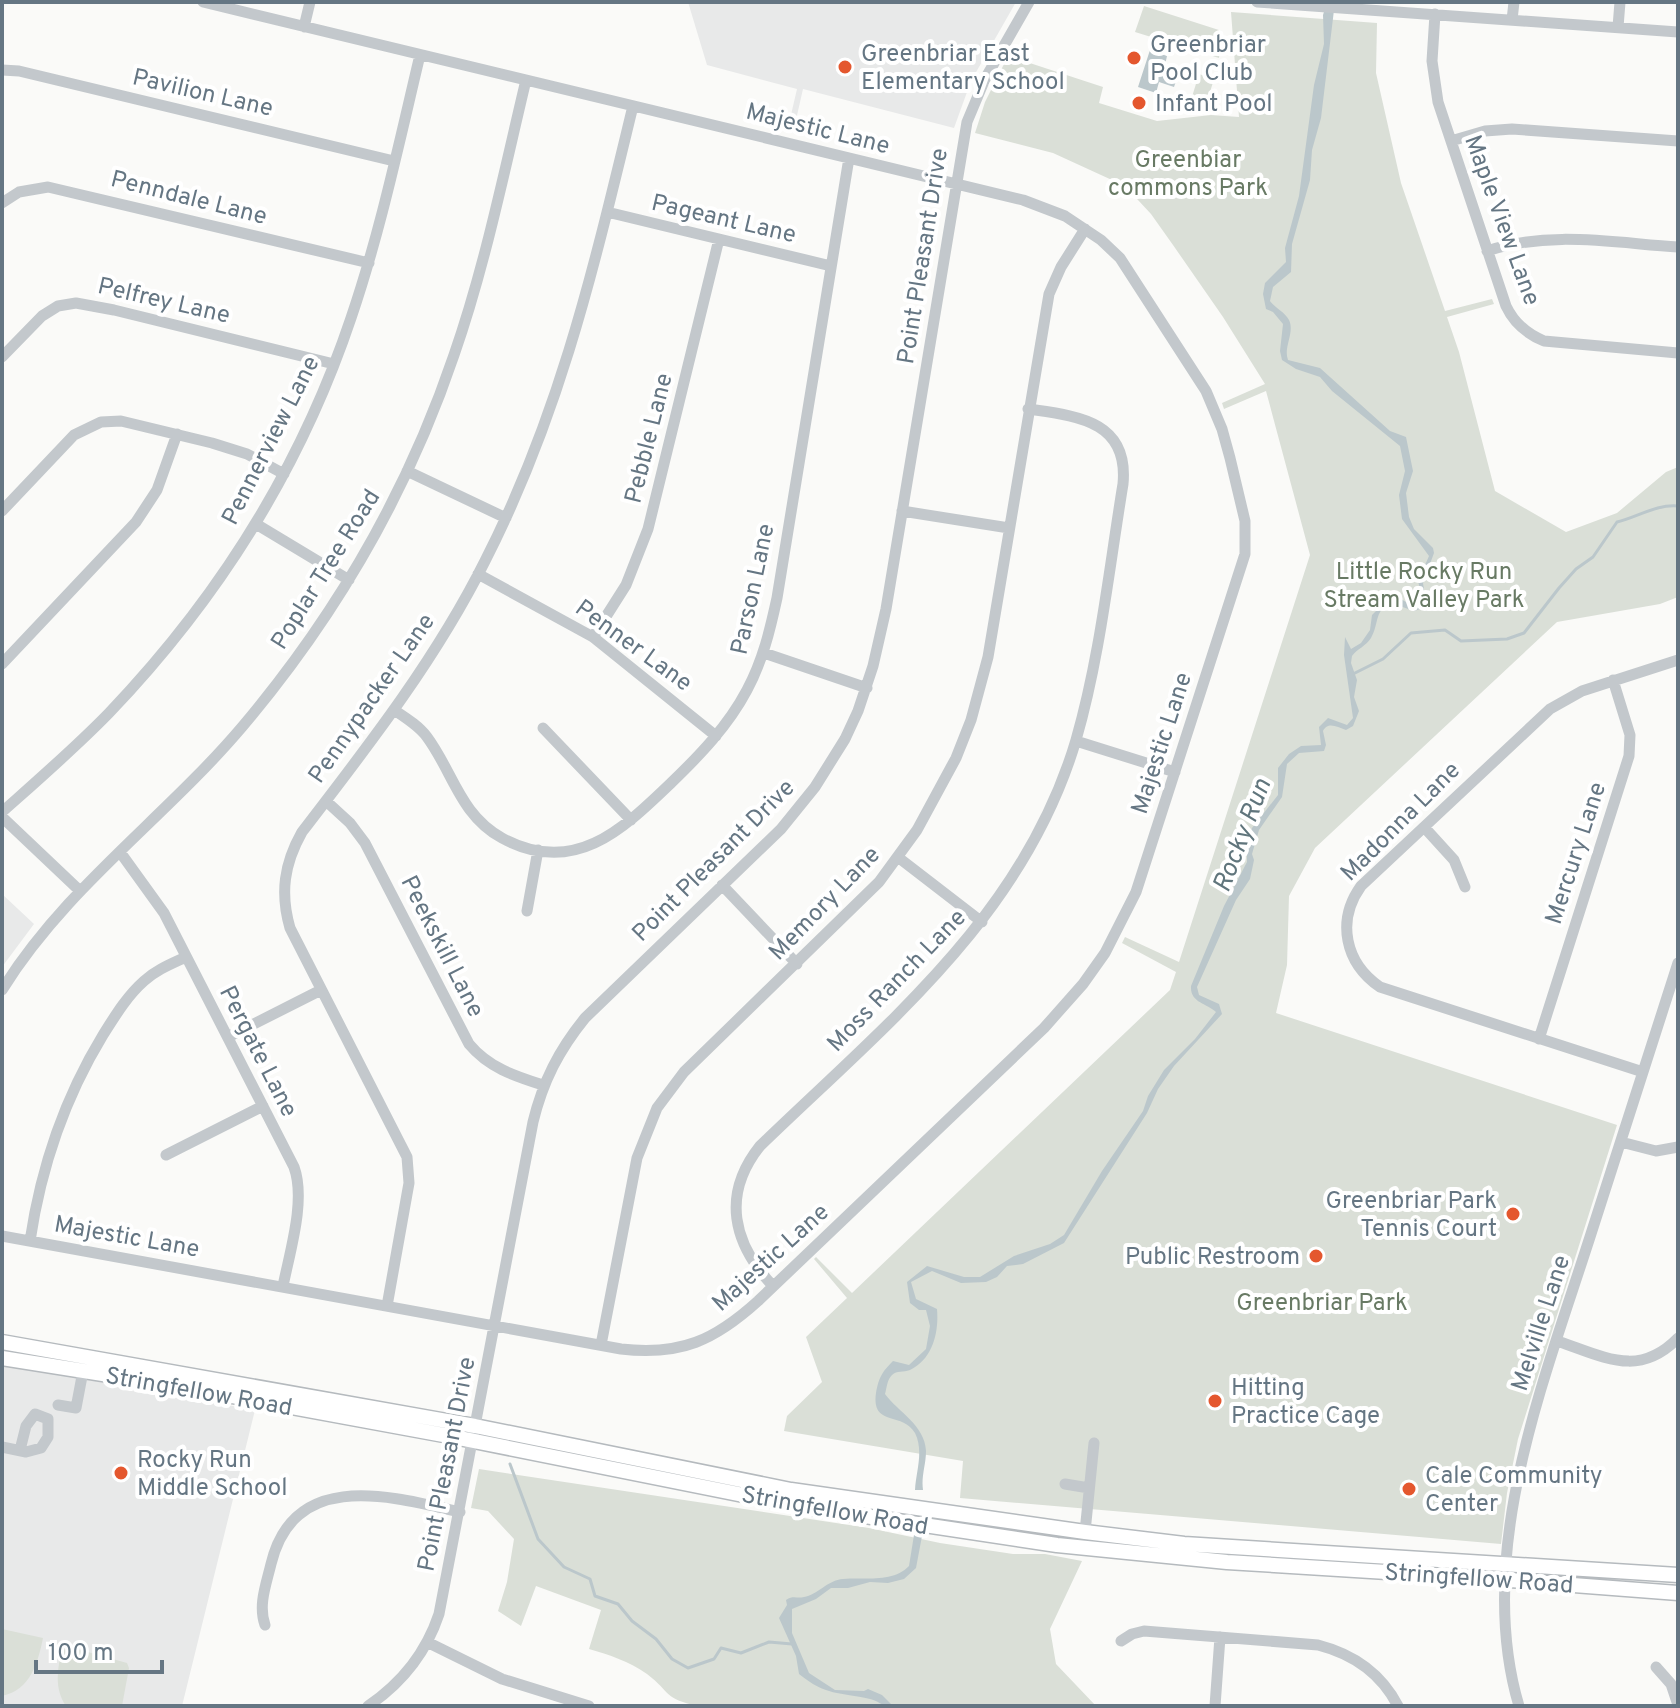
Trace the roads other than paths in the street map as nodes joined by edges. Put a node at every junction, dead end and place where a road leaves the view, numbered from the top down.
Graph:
1 (203, 2) edge
2 (310, 2) edge
3 (1029, 2) edge
4 (1257, 2) edge
5 (1514, 2) edge
6 (1620, 2) edge
7 (1435, 14) junction
8 (1512, 20) junction
9 (304, 27) junction
10 (1618, 27) junction
11 (1678, 32) edge
12 (420, 55) junction
13 (2, 70) edge
14 (526, 80) junction
15 (633, 106) junction
16 (1451, 141) junction
17 (1678, 141) edge
18 (849, 158) junction
19 (394, 161) junction
20 (955, 184) junction
21 (2, 203) edge
22 (607, 212) junction
23 (1085, 229) junction
24 (719, 239) junction
25 (1678, 247) edge
26 (1487, 251) junction
27 (369, 263) junction
28 (831, 266) junction
29 (1678, 353) edge
30 (2, 357) edge
31 (334, 364) junction
32 (1028, 409) junction
33 (177, 434) junction
34 (407, 471) junction
35 (284, 474) junction
36 (2, 511) edge
37 (902, 511) junction
38 (506, 518) junction
39 (256, 524) junction
40 (1009, 528) junction
41 (478, 574) junction
42 (349, 580) junction
43 (593, 637) junction
44 (764, 653) junction
45 (1678, 660) edge
46 (2, 664) edge
47 (1613, 680) junction
48 (867, 688) junction
49 (394, 710) junction
50 (543, 728) dead end
51 (716, 736) junction
52 (1076, 741) junction
53 (1175, 772) junction
54 (326, 801) junction
55 (2, 814) edge
56 (631, 820) junction
57 (1424, 827) junction
58 (538, 850) junction
59 (120, 852) junction
60 (899, 858) junction
61 (722, 885) junction
62 (1465, 887) dead end
63 (79, 890) junction
64 (527, 911) dead end
65 (982, 922) junction
66 (186, 957) junction
67 (1678, 963) edge
68 (797, 964) junction
69 (2, 990) edge
70 (321, 990) junction
71 (228, 1037) junction
72 (1539, 1039) junction
73 (1643, 1072) junction
74 (543, 1085) junction
75 (263, 1106) junction
76 (1621, 1142) junction
77 (1678, 1147) edge
78 (166, 1155) dead end
79 (2, 1236) edge
80 (30, 1241) junction
81 (283, 1286) junction
82 (773, 1286) junction
83 (387, 1306) junction
84 (494, 1326) junction
85 (1678, 1338) edge
86 (1557, 1341) junction
87 (2, 1342) edge
88 (601, 1345) junction
89 (2, 1358) edge
90 (83, 1371) junction
91 (58, 1405) dead end
92 (475, 1426) junction
93 (472, 1441) junction
94 (1094, 1443) dead end
95 (2, 1447) edge
96 (20, 1450) dead end
97 (1065, 1484) dead end
98 (1089, 1488) junction
99 (460, 1512) junction
100 (1085, 1532) junction
101 (1508, 1563) junction
102 (1678, 1575) edge
103 (1507, 1579) junction
104 (1678, 1593) edge
105 (265, 1625) dead end
106 (1220, 1637) junction
107 (1121, 1641) dead end
108 (429, 1643) junction
109 (1656, 1667) dead end
110 (1678, 1705) edge
111 (368, 1706) edge
112 (589, 1706) edge
113 (1215, 1706) edge
114 (1398, 1706) edge
115 (1519, 1706) edge

1 - 9 street, Majestic Lane
2 - 9 street
3 - 20 street, Point Pleasant Drive
4 - 7 street
5 - 8 street
6 - 10 street
7 - 8 street
7 - 16 street, Maple View Lane
8 - 10 street
9 - 12 street, Majestic Lane
10 - 11 street
12 - 14 street, Majestic Lane
12 - 19 street, Pennerview Lane
13 - 19 street, Pavilion Lane
14 - 15 street, Majestic Lane
14 - 34 street, Poplar Tree Road
15 - 18 street, Majestic Lane
15 - 22 street, Pennypacker Lane
16 - 17 street
16 - 26 street, Maple View Lane
18 - 20 street, Majestic Lane
18 - 28 street, Parson Lane
19 - 27 street, Pennerview Lane
20 - 23 street, Majestic Lane
20 - 37 street, Point Pleasant Drive
21 - 27 street, Penndale Lane
22 - 24 street, Pageant Lane
22 - 38 street, Pennypacker Lane
23 - 32 street, Memory Lane
23 - 53 street, Majestic Lane
24 - 28 street, Pageant Lane
24 - 43 street, Pebble Lane
25 - 26 street
26 - 29 street, Maple View Lane
27 - 31 street, Pennerview Lane
28 - 44 street, Parson Lane
30 - 31 street, Pelfrey Lane
31 - 35 street, Pennerview Lane
32 - 40 street, Memory Lane
32 - 52 street, Moss Ranch Lane
33 - 35 street
33 - 36 street
33 - 46 street
34 - 38 street
34 - 42 street, Poplar Tree Road
35 - 39 street, Pennerview Lane
37 - 40 street
37 - 48 street, Point Pleasant Drive
38 - 41 street, Pennypacker Lane
39 - 42 street
39 - 55 street, Pennerview Lane
40 - 60 street, Memory Lane
41 - 43 street, Penner Lane
41 - 49 street, Pennypacker Lane
42 - 59 street, Poplar Tree Road
43 - 51 street, Penner Lane
44 - 48 street
44 - 51 street, Parson Lane
45 - 47 street, Madonna Lane
47 - 57 street, Madonna Lane
47 - 72 street, Mercury Lane
48 - 61 street, Point Pleasant Drive
49 - 54 street, Pennypacker Lane
49 - 58 street, Parson Lane
50 - 56 street
51 - 56 street, Parson Lane
52 - 53 street
52 - 65 street, Moss Ranch Lane
53 - 82 street, Majestic Lane
54 - 70 street, Pennypacker Lane
54 - 74 street, Peekskill Lane
55 - 63 street
56 - 58 street, Parson Lane
57 - 62 street
57 - 72 street, Madonna Lane
58 - 64 street
59 - 63 street, Poplar Tree Road
59 - 66 street, Pergate Lane
60 - 65 street
60 - 68 street, Memory Lane
61 - 68 street
61 - 74 street, Point Pleasant Drive
63 - 69 street, Poplar Tree Road
65 - 82 street, Moss Ranch Lane
66 - 71 street, Pergate Lane
66 - 80 street
67 - 73 street, Melville Lane
68 - 88 street, Memory Lane
70 - 71 street
70 - 83 street, Pennypacker Lane
71 - 75 street, Pergate Lane
72 - 73 street, Madonna Lane
73 - 76 street, Melville Lane
74 - 84 street, Point Pleasant Drive
75 - 78 street
75 - 81 street, Pergate Lane
76 - 77 street
76 - 86 street, Melville Lane
79 - 80 street, Majestic Lane
80 - 81 street, Majestic Lane
81 - 83 street, Majestic Lane
82 - 88 street, Majestic Lane
83 - 84 street, Majestic Lane
84 - 88 street, Majestic Lane
84 - 92 street, Point Pleasant Drive
85 - 86 street
86 - 101 street, Melville Lane
87 - 92 main road, Stringfellow Road
89 - 90 main road, Stringfellow Road
90 - 91 street
90 - 93 main road, Stringfellow Road
92 - 93 street, Point Pleasant Drive
92 - 100 main road, Stringfellow Road
93 - 99 street, Point Pleasant Drive
93 - 103 main road, Stringfellow Road
94 - 98 street
95 - 96 street
97 - 98 street
98 - 100 street
99 - 105 street
99 - 108 street, Point Pleasant Drive
100 - 101 main road, Stringfellow Road
101 - 102 main road, Stringfellow Road
101 - 103 street, Melville Lane
103 - 104 main road, Stringfellow Road
103 - 115 street, Melville Lane
106 - 107 street
106 - 113 street
106 - 114 street
108 - 111 street, Point Pleasant Drive
108 - 112 street
109 - 110 street

